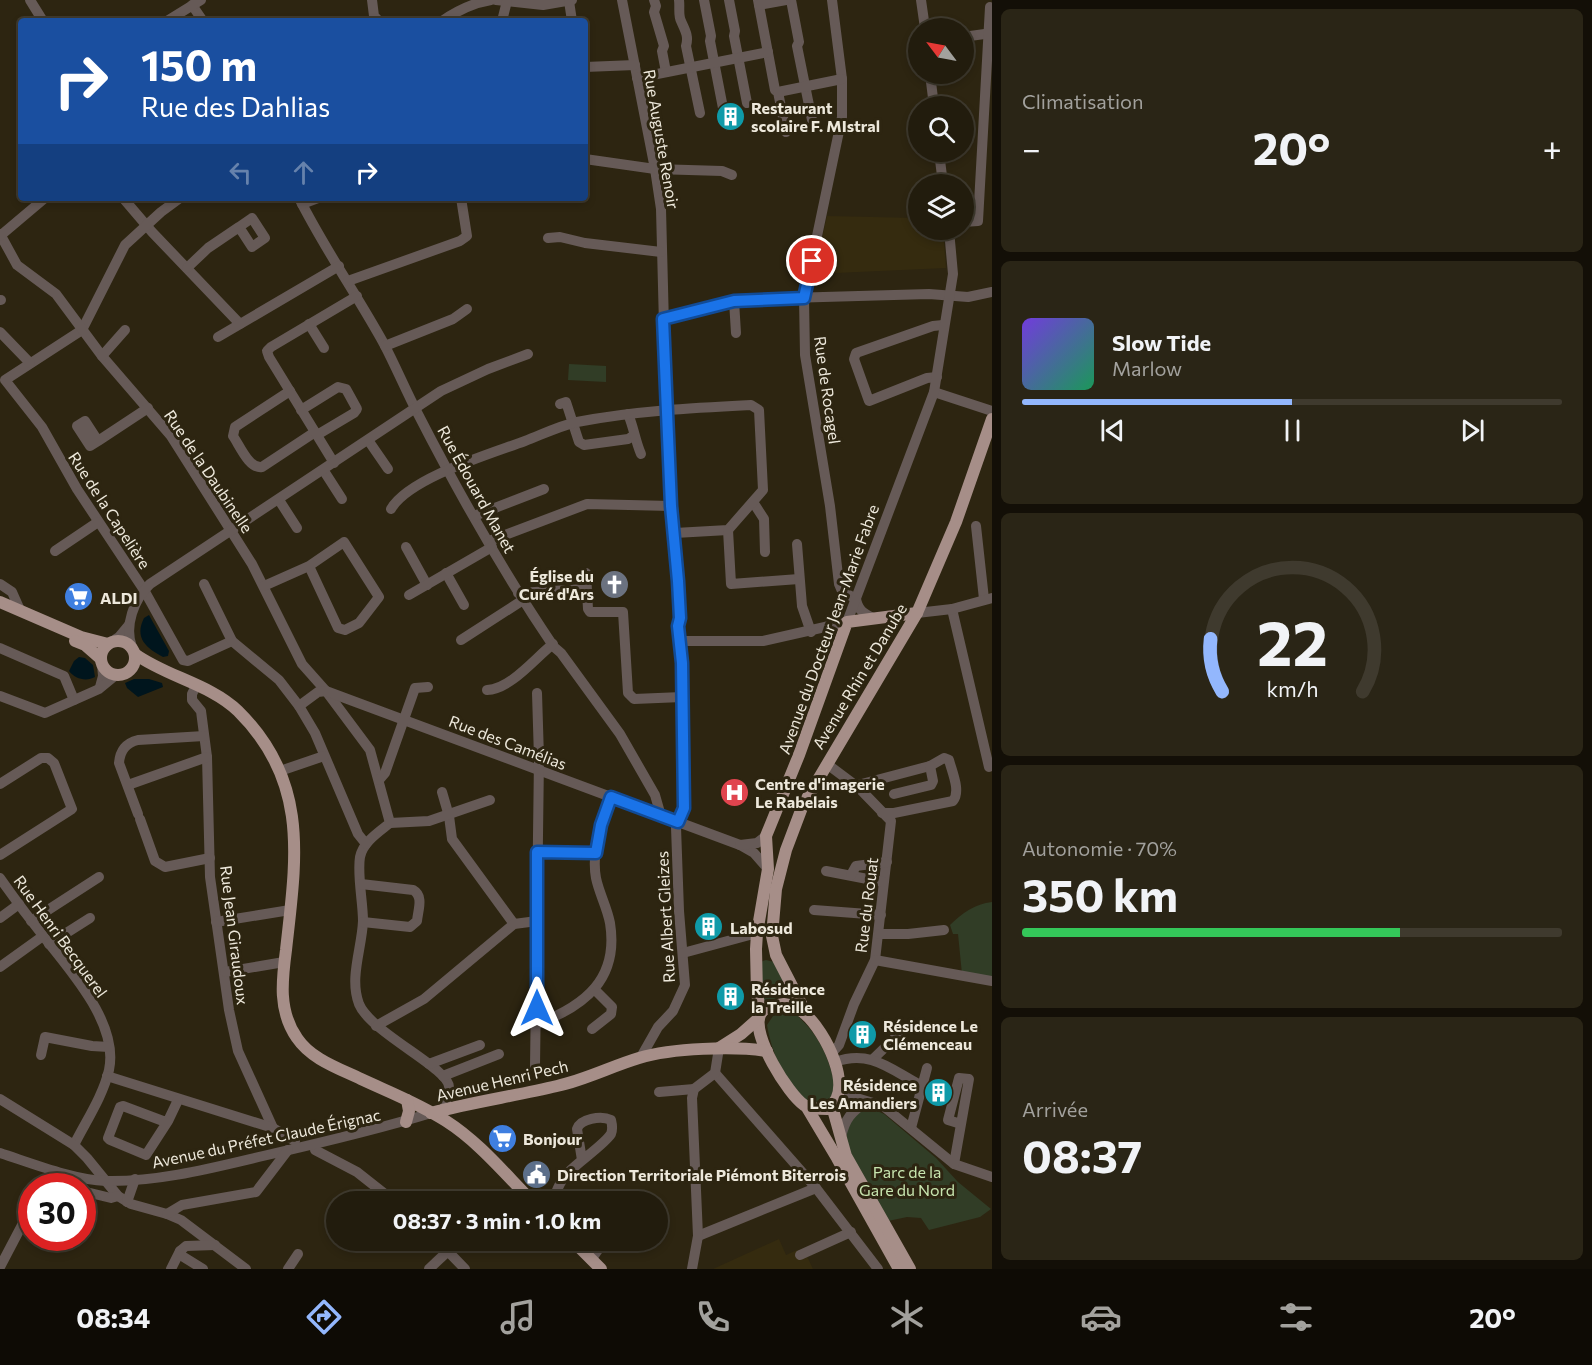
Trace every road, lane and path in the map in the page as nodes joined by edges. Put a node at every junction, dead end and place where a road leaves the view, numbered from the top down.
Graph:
1 (30, 0) edge
2 (372, 0) edge
3 (491, 0) edge
4 (496, 0) edge
5 (570, 0) edge
6 (622, 0) edge
7 (654, 0) edge
8 (679, 0) edge
9 (704, 0) edge
10 (729, 0) edge
11 (786, 0) edge
12 (791, 0) edge
13 (832, 0) edge
14 (921, 0) edge
15 (507, 1) edge
16 (196, 3) edge
17 (759, 3) edge
18 (990, 7) dead end
19 (41, 18) edge
20 (172, 18) edge
21 (201, 18) edge
22 (376, 18) edge
23 (447, 18) edge
24 (503, 18) edge
25 (572, 18) edge
26 (924, 18) edge
27 (990, 34) edge
28 (974, 36) edge
29 (768, 52) junction
30 (738, 58) junction
31 (714, 63) junction
32 (635, 65) junction
33 (588, 67) edge
34 (690, 67) junction
35 (666, 72) junction
36 (637, 78) junction
37 (842, 79) junction
38 (806, 87) junction
39 (778, 92) junction
40 (989, 97) edge
41 (747, 103) dead end
42 (723, 108) dead end
43 (700, 113) dead end
44 (813, 120) dead end
45 (786, 132) dead end
46 (588, 159) edge
47 (655, 169) junction
48 (986, 174) edge
49 (732, 175) dead end
50 (41, 201) edge
51 (126, 201) edge
52 (176, 201) edge
53 (300, 201) edge
54 (461, 201) edge
55 (974, 221) edge
56 (147, 225) junction
57 (239, 227) dead end
58 (0, 235) edge
59 (548, 238) dead end
60 (950, 240) edge
61 (661, 252) junction
62 (339, 266) junction
63 (187, 268) junction
64 (348, 281) junction
65 (992, 292) edge
66 (357, 296) junction
67 (949, 296) junction
68 (804, 298) junction
69 (734, 301) junction
70 (467, 309) dead end
71 (663, 319) junction
72 (240, 324) junction
73 (309, 324) junction
74 (943, 325) junction
75 (82, 330) junction
76 (125, 330) dead end
77 (0, 332) edge
78 (736, 333) dead end
79 (218, 337) dead end
80 (385, 346) junction
81 (324, 348) dead end
82 (528, 354) dead end
83 (102, 356) junction
84 (30, 363) junction
85 (937, 377) junction
86 (290, 391) junction
87 (934, 392) junction
88 (560, 404) dead end
89 (148, 408) junction
90 (415, 409) junction
91 (301, 410) junction
92 (667, 410) junction
93 (992, 411) edge
94 (628, 414) junction
95 (992, 419) edge
96 (574, 423) junction
97 (316, 434) junction
98 (633, 436) junction
99 (369, 440) junction
100 (98, 441) dead end
101 (641, 454) dead end
102 (334, 464) junction
103 (388, 469) dead end
104 (448, 470) junction
105 (324, 471) junction
106 (544, 489) dead end
107 (342, 498) dead end
108 (279, 500) junction
109 (753, 502) junction
110 (671, 506) junction
111 (391, 509) dead end
112 (474, 516) junction
113 (98, 522) junction
114 (976, 526) dead end
115 (297, 528) dead end
116 (728, 530) junction
117 (231, 532) junction
118 (675, 533) junction
119 (490, 544) junction
120 (797, 544) dead end
121 (406, 547) dead end
122 (55, 551) dead end
123 (765, 552) dead end
124 (309, 566) junction
125 (446, 573) junction
126 (586, 573) dead end
127 (799, 579) junction
128 (0, 584) edge
129 (204, 584) dead end
130 (427, 585) junction
131 (264, 586) junction
132 (586, 589) junction
133 (144, 591) junction
134 (409, 595) dead end
135 (521, 597) junction
136 (988, 599) edge
137 (855, 601) junction
138 (0, 602) edge
139 (464, 605) dead end
140 (0, 608) edge
141 (952, 609) junction
142 (20, 610) junction
143 (917, 613) junction
144 (879, 617) junction
145 (847, 622) junction
146 (129, 625) junction
147 (816, 630) junction
148 (905, 632) junction
149 (461, 640) dead end
150 (232, 641) junction
151 (679, 641) junction
152 (111, 642) junction
153 (553, 644) junction
154 (839, 646) junction
155 (0, 648) edge
156 (134, 650) junction
157 (102, 661) junction
158 (132, 668) junction
159 (165, 672) junction
160 (116, 675) junction
161 (196, 686) junction
162 (428, 687) dead end
163 (99, 689) junction
164 (487, 690) dead end
165 (326, 691) junction
166 (537, 693) dead end
167 (0, 696) edge
168 (682, 697) junction
169 (349, 699) junction
170 (74, 700) junction
171 (299, 706) junction
172 (345, 717) junction
173 (405, 719) junction
174 (204, 736) junction
175 (324, 756) junction
176 (207, 757) junction
177 (826, 764) junction
178 (930, 766) junction
179 (989, 767) dead end
180 (538, 769) junction
181 (280, 771) junction
182 (379, 780) junction
183 (0, 784) edge
184 (128, 785) junction
185 (854, 786) junction
186 (442, 792) dead end
187 (894, 794) dead end
188 (611, 797) junction
189 (490, 800) dead end
190 (882, 813) junction
191 (449, 816) junction
192 (661, 816) junction
193 (678, 822) junction
194 (390, 823) junction
195 (766, 836) junction
196 (366, 844) junction
197 (740, 845) junction
198 (537, 852) junction
199 (596, 853) junction
200 (0, 855) edge
201 (210, 858) junction
202 (886, 862) junction
203 (768, 869) junction
204 (826, 871) dead end
205 (851, 875) junction
206 (99, 877) dead end
207 (0, 878) edge
208 (884, 882) junction
209 (361, 884) junction
210 (19, 904) junction
211 (290, 910) junction
212 (814, 910) dead end
213 (881, 915) junction
214 (0, 918) edge
215 (90, 918) dead end
216 (31, 921) junction
217 (537, 921) junction
218 (216, 922) junction
219 (363, 922) junction
220 (514, 924) junction
221 (944, 930) dead end
222 (757, 933) junction
223 (879, 934) junction
224 (46, 940) junction
225 (683, 952) junction
226 (875, 960) junction
227 (284, 962) junction
228 (0, 967) edge
229 (225, 972) junction
230 (992, 981) edge
231 (595, 990) junction
232 (760, 1015) junction
233 (807, 1016) junction
234 (537, 1024) junction
235 (376, 1026) junction
236 (591, 1029) dead end
237 (900, 1033) dead end
238 (653, 1038) junction
239 (480, 1045) dead end
240 (109, 1047) junction
241 (719, 1048) junction
242 (767, 1051) junction
243 (661, 1053) junction
244 (499, 1054) dead end
245 (41, 1055) dead end
246 (641, 1057) junction
247 (833, 1058) junction
248 (873, 1059) junction
249 (429, 1064) junction
250 (535, 1067) dead end
251 (927, 1068) dead end
252 (715, 1073) junction
253 (443, 1076) junction
254 (107, 1077) junction
255 (840, 1083) junction
256 (922, 1086) junction
257 (449, 1087) junction
258 (694, 1089) junction
259 (659, 1092) dead end
260 (0, 1099) edge
261 (178, 1100) junction
262 (406, 1100) junction
263 (835, 1102) junction
264 (869, 1102) junction
265 (466, 1105) junction
266 (806, 1106) junction
267 (267, 1113) junction
268 (444, 1118) junction
269 (168, 1121) junction
270 (406, 1122) junction
271 (961, 1124) dead end
272 (261, 1125) junction
273 (273, 1128) junction
274 (911, 1128) junction
275 (841, 1137) junction
276 (74, 1145) junction
277 (292, 1146) junction
278 (315, 1150) dead end
279 (0, 1153) edge
280 (582, 1160) dead end
281 (954, 1164) junction
282 (992, 1177) edge
283 (135, 1179) junction
284 (105, 1181) junction
285 (816, 1188) junction
286 (381, 1191) edge
287 (521, 1191) edge
288 (556, 1191) edge
289 (96, 1194) edge
290 (123, 1199) junction
291 (167, 1214) junction
292 (851, 1232) junction
293 (18, 1233) edge
294 (698, 1236) junction
295 (215, 1245) junction
296 (180, 1251) junction
297 (448, 1251) joint
298 (583, 1251) edge
299 (890, 1253) junction
300 (298, 1254) dead end
301 (800, 1255) dead end
302 (596, 1264) edge
303 (0, 1267) edge
304 (171, 1269) edge
305 (202, 1269) edge
306 (246, 1269) edge
307 (288, 1269) edge
308 (429, 1269) edge
309 (465, 1269) edge
310 (692, 1269) edge
311 (878, 1269) edge
312 (894, 1269) edge
313 (899, 1269) edge
314 (910, 1269) edge

1 - 19 street
2 - 22 street
3 - 23 street
4 - 15 street
5 - 15 street
5 - 25 street
6 - 32 street, Rue Auguste Renoir
7 - 35 street
8 - 34 street
9 - 31 street
10 - 30 street
11 - 17 street
12 - 38 street
13 - 37 street, Rue de Rocagel
14 - 26 street
15 - 24 street
16 - 20 street
16 - 21 street
17 - 29 street
18 - 27 street
27 - 28 street
27 - 40 street
29 - 30 street
29 - 39 street
30 - 31 street
30 - 41 street
31 - 34 street
31 - 42 street
32 - 33 street
32 - 36 street, Rue Auguste Renoir
34 - 35 street
34 - 43 street
35 - 36 street
36 - 47 street, Rue Auguste Renoir
37 - 38 street
37 - 68 street, Rue de Rocagel
38 - 39 street
38 - 44 street
39 - 45 street
40 - 48 street
46 - 47 street
47 - 49 street
47 - 61 street, Rue Auguste Renoir
48 - 55 street
50 - 58 street
51 - 56 street
52 - 56 street
53 - 62 street, Rue Édouard Manet
54 - 64 street
56 - 63 street
56 - 75 street
57 - 63 street
58 - 75 street, Rue de la Daubinelle
59 - 61 street
60 - 67 street, Avenue du Docteur Jean-Marie Fabre
61 - 71 street, Rue Auguste Renoir
62 - 64 street, Rue Édouard Manet
62 - 72 street
63 - 72 street
64 - 66 street, Rue Édouard Manet
65 - 67 street
66 - 73 street
66 - 80 street, Rue Édouard Manet
67 - 68 street
67 - 74 street, Avenue du Docteur Jean-Marie Fabre
68 - 69 street
68 - 137 street, Rue de Rocagel
69 - 71 street
69 - 78 street
70 - 80 street
71 - 92 street, Rue Auguste Renoir
72 - 79 street
73 - 81 street
73 - 86 street
74 - 85 street, Avenue du Docteur Jean-Marie Fabre
74 - 85 street
75 - 83 street, Rue de la Daubinelle
75 - 84 street
76 - 83 street
77 - 84 street
80 - 90 street, Rue Édouard Manet
82 - 90 street
83 - 89 street, Rue de la Daubinelle
84 - 113 street, Rue de la Capelière
85 - 87 street, Avenue du Docteur Jean-Marie Fabre
86 - 91 street
86 - 97 street
87 - 93 street
87 - 137 street, Avenue du Docteur Jean-Marie Fabre
88 - 96 street
89 - 100 street
89 - 117 street, Rue de la Daubinelle
90 - 99 street
90 - 104 street, Rue Édouard Manet
91 - 97 street
91 - 97 street
92 - 94 street
92 - 109 street
92 - 110 street, Rue Auguste Renoir
94 - 96 street
94 - 98 street
95 - 143 main road, Avenue Rhin et Danube
96 - 98 street
96 - 104 street
97 - 102 street
98 - 101 street
99 - 102 street
99 - 103 street
102 - 105 street
104 - 111 street
104 - 112 street, Rue Édouard Manet
105 - 107 street
105 - 108 street
106 - 112 street
108 - 115 street
108 - 117 street
109 - 116 street
109 - 123 street
110 - 118 street, Rue Auguste Renoir
110 - 119 street
112 - 119 street, Rue Édouard Manet
113 - 122 street
113 - 133 street, Rue de la Capelière
114 - 136 street
116 - 118 street
116 - 127 street
117 - 131 street, Rue de la Daubinelle
117 - 133 street
118 - 151 street, Rue Auguste Renoir
119 - 125 street
119 - 135 street, Rue Édouard Manet
120 - 127 street
121 - 130 street
124 - 124 street
124 - 131 street
125 - 130 street
125 - 139 street
126 - 132 street
127 - 147 street
128 - 142 street
129 - 150 street
130 - 134 street
131 - 165 street, Rue de la Daubinelle
132 - 135 street
132 - 168 street
133 - 146 street
133 - 150 street, Rue de la Capelière
135 - 149 street
135 - 153 street, Rue Édouard Manet
136 - 141 street
137 - 144 street, Rue de Rocagel
137 - 145 street, Avenue du Docteur Jean-Marie Fabre
137 - 147 street
138 - 142 main road
140 - 157 main road
141 - 143 street
141 - 179 street
142 - 152 main road
143 - 144 main road
143 - 148 main road, Avenue Rhin et Danube
144 - 145 main road
144 - 148 main road
145 - 147 street
145 - 154 main road, Avenue du Docteur Jean-Marie Fabre
146 - 152 street
146 - 156 street
147 - 151 street
147 - 154 street
148 - 177 main road, Avenue Rhin et Danube
150 - 171 street
151 - 168 street, Rue Auguste Renoir
152 - 156 main road
152 - 157 main road
153 - 164 street
153 - 192 street, Rue Édouard Manet
154 - 195 main road, Avenue du Docteur Jean-Marie Fabre
155 - 170 street
156 - 158 main road
156 - 159 main road
157 - 160 main road
157 - 163 street
158 - 159 main road
158 - 160 main road
159 - 161 main road
160 - 163 street
161 - 174 street, Rue Jean Giraudoux
161 - 181 main road
162 - 173 street
163 - 170 street
165 - 169 street, Rue des Camélias
165 - 171 street
165 - 172 street, Rue de la Daubinelle
166 - 180 street
167 - 170 street
168 - 193 street, Rue Auguste Renoir
169 - 172 street
169 - 173 street, Rue des Camélias
171 - 175 street
172 - 182 street, Rue de la Daubinelle
173 - 180 street, Rue des Camélias
173 - 182 street
174 - 176 street, Rue Jean Giraudoux
174 - 184 street
175 - 181 street
175 - 196 street
176 - 184 street
176 - 201 street, Rue Jean Giraudoux
177 - 185 street
177 - 233 main road, Avenue Rhin et Danube
178 - 185 street
178 - 187 street
178 - 190 street
180 - 188 street, Rue des Camélias
180 - 198 street
181 - 211 main road
182 - 194 street, Rue de la Daubinelle
183 - 200 street
184 - 201 street
185 - 190 street
186 - 191 street
188 - 192 street, Rue des Camélias
188 - 199 street
189 - 191 street
190 - 202 street, Rue du Rouat
191 - 194 street
191 - 220 street
192 - 193 street, Rue des Camélias
193 - 197 street
193 - 225 street, Rue Albert Gleizes
194 - 196 street
195 - 197 street
195 - 203 main road, Avenue du Docteur Jean-Marie Fabre
196 - 209 street
197 - 203 street
198 - 199 street
198 - 217 street
199 - 231 street
201 - 218 street, Rue Jean Giraudoux
202 - 205 street
202 - 208 street, Rue du Rouat
203 - 222 main road, Avenue du Docteur Jean-Marie Fabre
204 - 205 street
205 - 208 street
206 - 216 street
207 - 210 street, Rue Henri Becquerel
208 - 213 street, Rue du Rouat
209 - 219 street
209 - 219 street
210 - 214 street
210 - 216 street, Rue Henri Becquerel
211 - 218 street
211 - 227 main road
212 - 213 street
213 - 223 street, Rue du Rouat
215 - 224 street
216 - 224 street, Rue Henri Becquerel
217 - 220 street
217 - 234 street
218 - 229 street, Rue Jean Giraudoux
219 - 235 street
220 - 235 street
221 - 223 street
222 - 225 street
222 - 232 main road, Avenue du Docteur Jean-Marie Fabre
223 - 226 street, Rue du Rouat
224 - 228 street
224 - 240 street, Rue Henri Becquerel
225 - 238 street, Rue Albert Gleizes
226 - 230 street
226 - 247 street, Rue du Rouat
227 - 229 street
227 - 262 main road
229 - 267 street, Rue Jean Giraudoux
231 - 234 street
231 - 236 street
232 - 233 main road
232 - 241 main road, Avenue Henri Pech
232 - 242 main road, Avenue du Docteur Jean-Marie Fabre
233 - 247 main road, Avenue Rhin et Danube
234 - 250 street
235 - 249 street
237 - 248 street
238 - 243 street
238 - 246 street, Rue Albert Gleizes
239 - 249 street
240 - 245 street
240 - 254 street, Rue Henri Becquerel
241 - 242 main road, Avenue Henri Pech
241 - 243 main road, Avenue Henri Pech
241 - 252 street
242 - 266 main road, Avenue du Docteur Jean-Marie Fabre
243 - 246 main road, Avenue Henri Pech
244 - 253 street
246 - 265 main road, Avenue Henri Pech
247 - 248 street
247 - 255 main road, Avenue Rhin et Danube
248 - 256 street
249 - 253 street
251 - 256 street
252 - 258 street
252 - 285 street
253 - 257 street
254 - 261 street
254 - 276 street, Rue Henri Becquerel
255 - 263 main road
255 - 264 street
256 - 274 street
257 - 265 street
257 - 268 street
258 - 259 street
258 - 294 street
260 - 276 street
261 - 269 street
261 - 272 street
262 - 268 main road
262 - 270 main road
263 - 264 street
263 - 266 main road
263 - 275 main road
264 - 274 street
264 - 275 street
265 - 268 main road, Avenue Henri Pech
265 - 268 main road
266 - 299 main road, Avenue du Docteur Jean-Marie Fabre
267 - 272 street
267 - 273 street, Rue Jean Giraudoux
268 - 270 street, Avenue du Préfet Claude Érignac
268 - 287 main road
269 - 269 street
270 - 277 street, Avenue du Préfet Claude Érignac
271 - 281 street
272 - 273 street
273 - 277 street
274 - 281 street
275 - 314 main road
276 - 284 street
277 - 283 street, Avenue du Préfet Claude Érignac
277 - 291 street
278 - 286 street
279 - 284 street, Avenue du Préfet Claude Érignac
280 - 288 street
281 - 282 street
283 - 284 street, Avenue du Préfet Claude Érignac
283 - 290 street
284 - 290 street
285 - 292 street
285 - 294 street
289 - 290 street
290 - 291 street
291 - 295 street
292 - 301 street
292 - 311 street
293 - 303 street
294 - 310 street
295 - 296 street
295 - 306 street
296 - 304 street
296 - 305 street
297 - 308 street
297 - 309 street
298 - 302 main road
299 - 312 street
299 - 313 main road, Avenue du Docteur Jean-Marie Fabre
300 - 307 street

